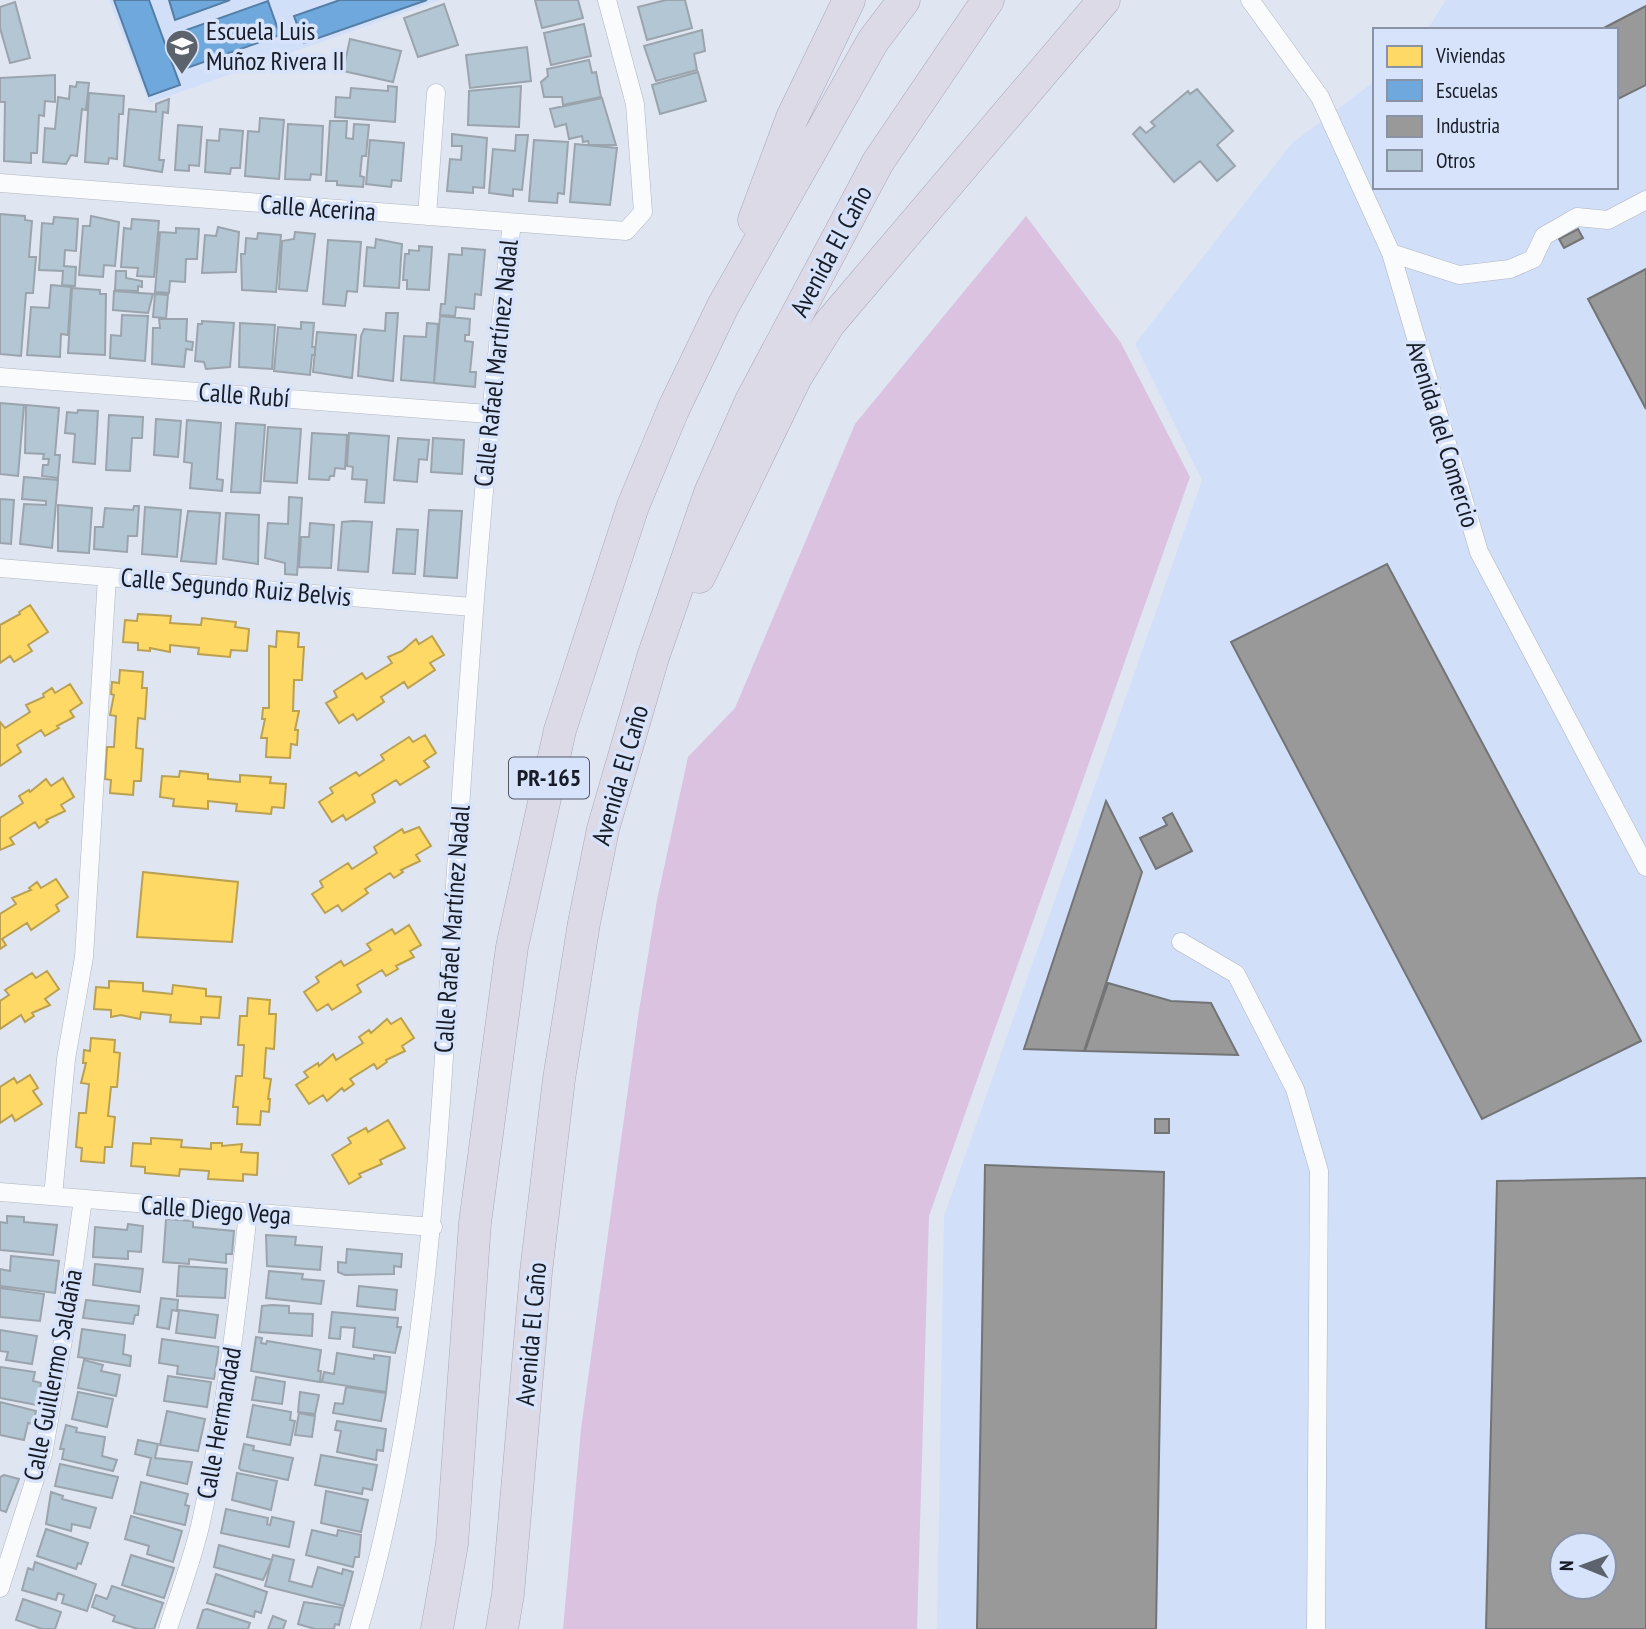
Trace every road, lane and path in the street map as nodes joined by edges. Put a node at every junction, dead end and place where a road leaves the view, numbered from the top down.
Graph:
1 (607, 0) edge
2 (849, 0) edge
3 (904, 0) edge
4 (988, 0) edge
5 (1104, 0) edge
6 (1250, 0) edge
7 (436, 93) dead end
8 (0, 183) edge
9 (1646, 200) edge
10 (427, 216) junction
11 (512, 223) junction
12 (1391, 253) junction
13 (723, 306) junction
14 (0, 377) edge
15 (489, 414) junction
16 (0, 568) edge
17 (107, 577) junction
18 (472, 607) junction
19 (653, 657) junction
20 (1646, 867) edge
21 (1181, 942) dead end
22 (0, 1192) edge
23 (53, 1196) junction
24 (83, 1199) junction
25 (248, 1212) junction
26 (433, 1227) junction
27 (0, 1588) edge
28 (168, 1629) edge
29 (359, 1629) edge
30 (437, 1629) edge
31 (502, 1629) edge
32 (1316, 1629) edge

1 - 11 street, Calle Acerina
2 - 13 highway
3 - 13 highway, PR-165
4 - 19 highway, Avenida El Caño / PR-165
5 - 19 highway
6 - 12 street, Avenida del Comercio
7 - 10 street
8 - 10 street, Calle Acerina
9 - 12 street
10 - 11 street, Calle Acerina
11 - 15 street, Calle Rafael Martínez Nadal
12 - 20 street, Avenida del Comercio
13 - 30 highway, PR-165
14 - 15 street, Calle Rubí
15 - 18 street, Calle Rafael Martínez Nadal
16 - 17 street, Calle Segundo Ruiz Belvis
17 - 18 street, Calle Segundo Ruiz Belvis
17 - 23 street
18 - 26 street, Calle Rafael Martínez Nadal
19 - 31 highway, Avenida El Caño / PR-165
21 - 32 street
22 - 23 street, Calle Diego Vega
23 - 24 street, Calle Diego Vega
24 - 25 street, Calle Diego Vega
24 - 27 street, Calle Guillermo Saldaña
25 - 26 street, Calle Diego Vega
25 - 28 street, Calle Hermandad
26 - 29 street, Calle Rafael Martínez Nadal

